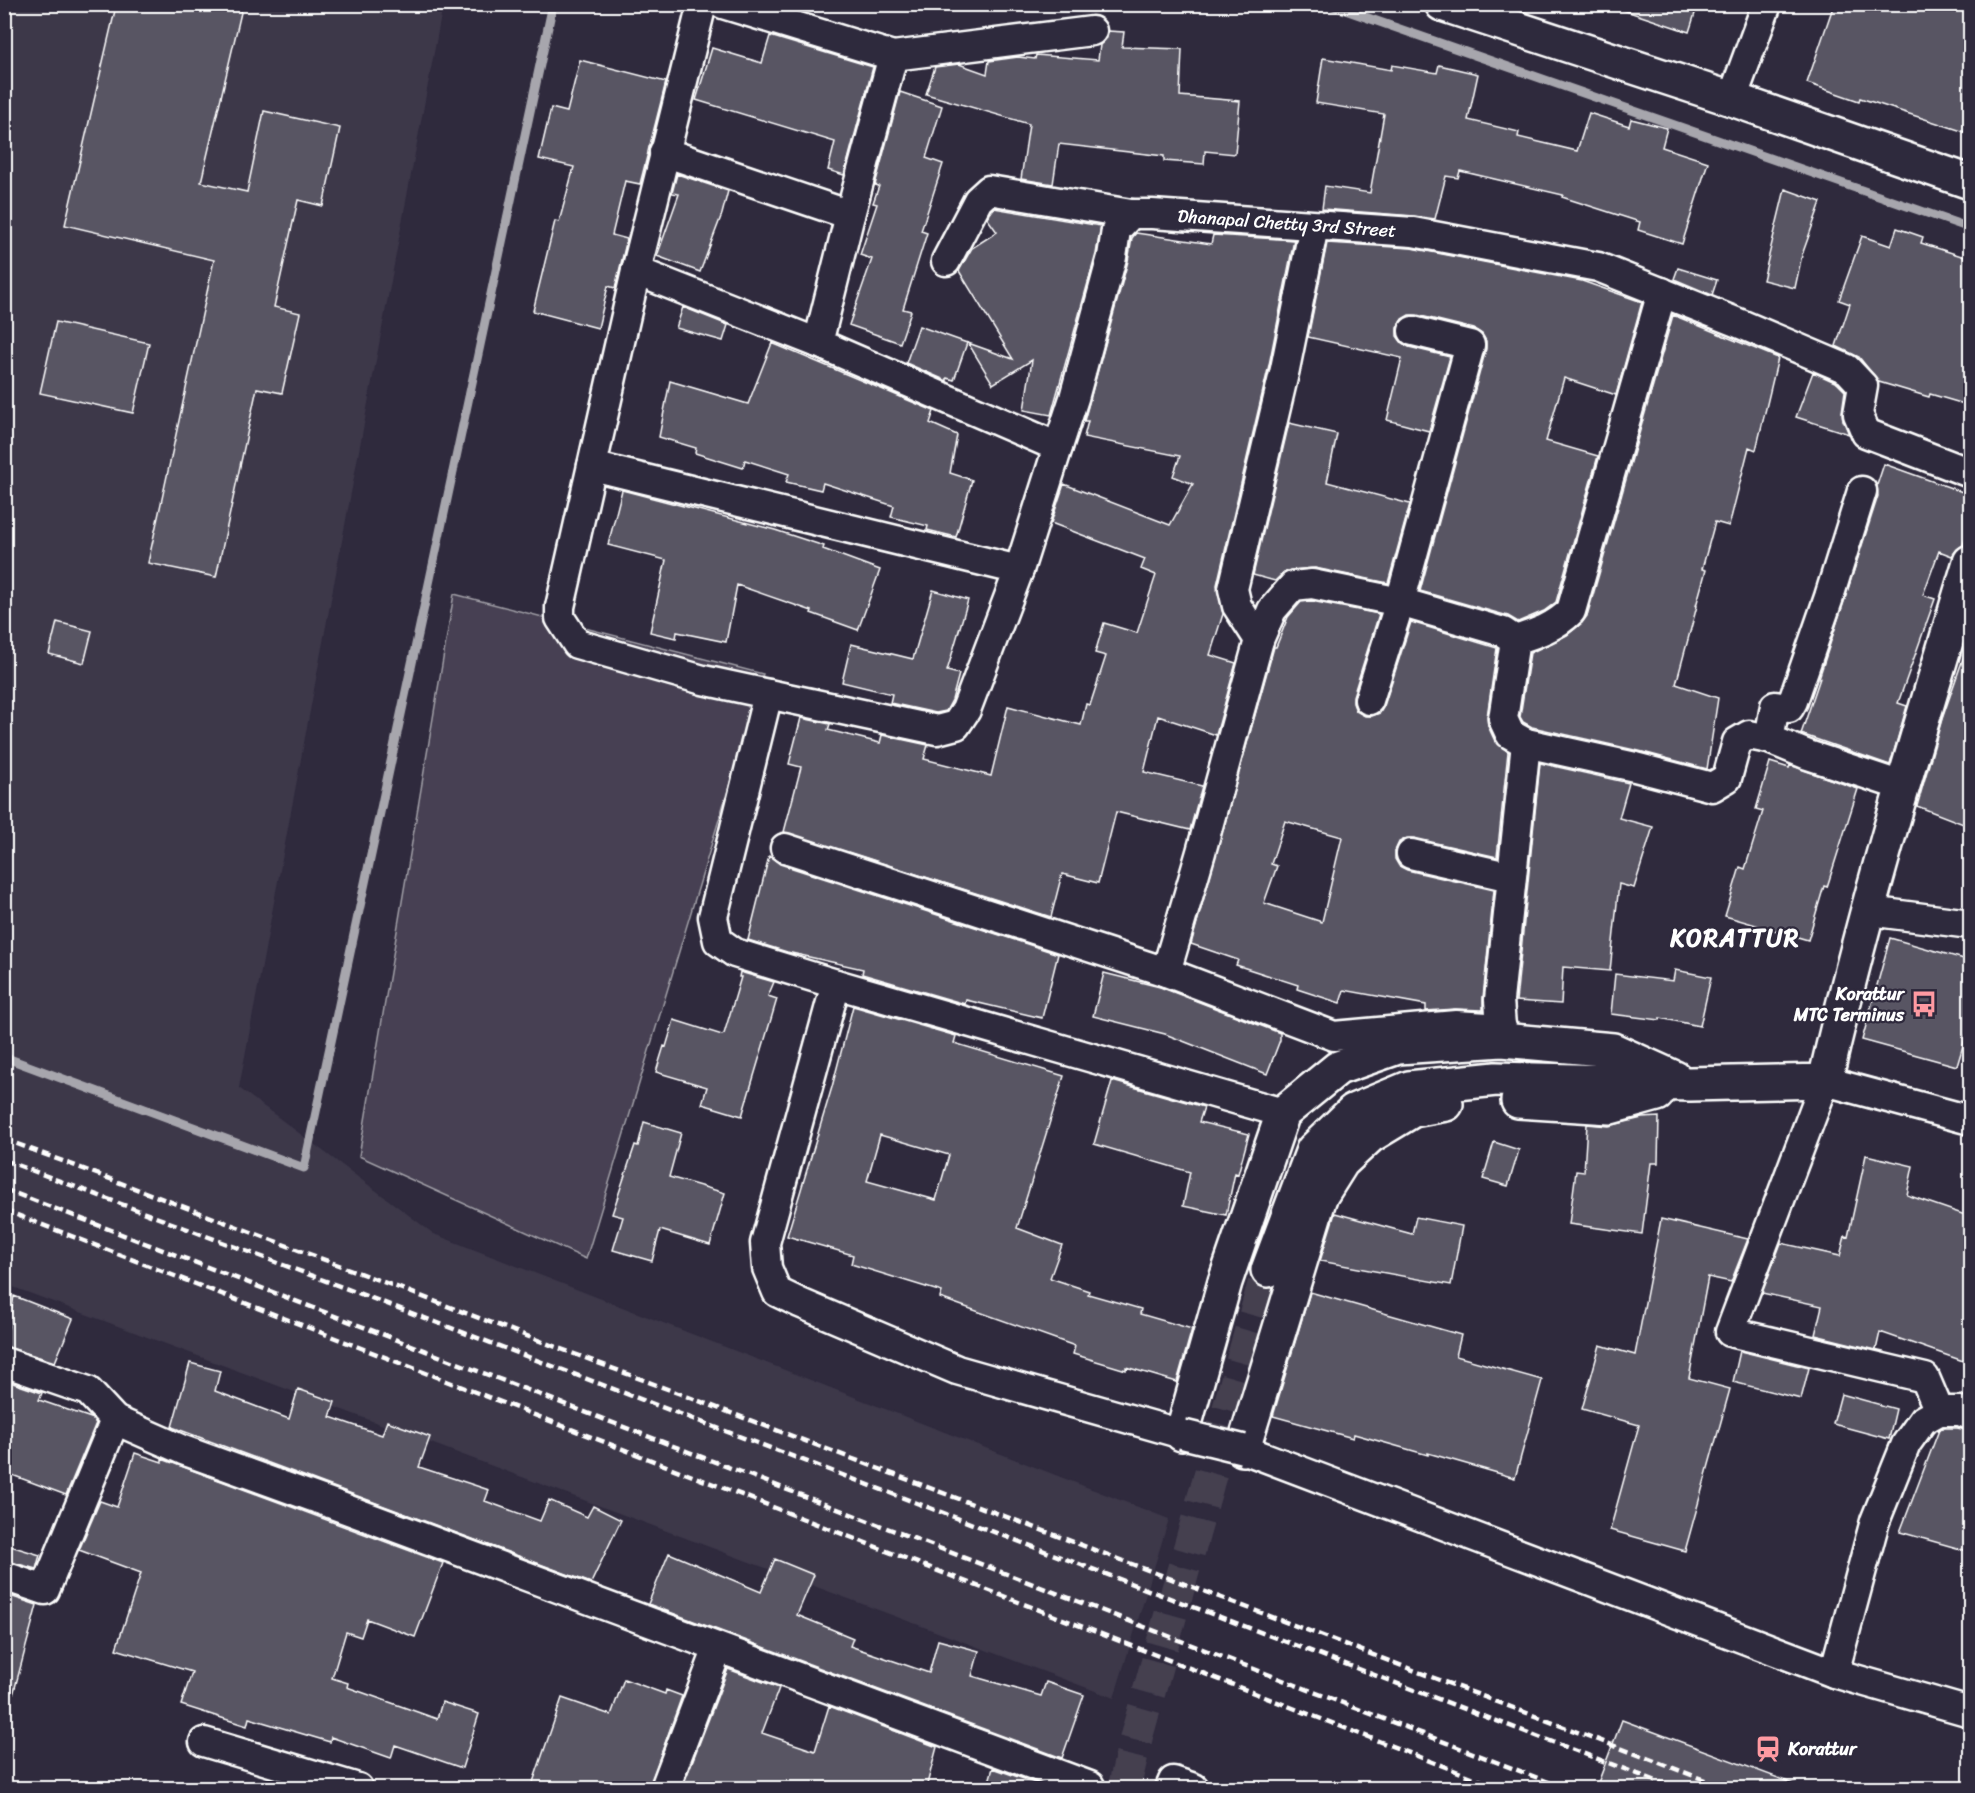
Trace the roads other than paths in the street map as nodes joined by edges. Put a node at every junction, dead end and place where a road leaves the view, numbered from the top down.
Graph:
1 (702, 4) edge
2 (723, 4) edge
3 (1442, 4) edge
4 (1767, 4) edge
5 (1092, 31) dead end
6 (893, 56) junction
7 (1732, 99) junction
8 (664, 152) junction
9 (1971, 182) edge
10 (1131, 214) junction
11 (850, 215) junction
12 (1314, 226) junction
13 (946, 261) dead end
14 (636, 272) junction
15 (1662, 292) junction
16 (1413, 331) dead end
17 (818, 343) junction
18 (1058, 447) junction
19 (592, 466) junction
20 (1971, 473) edge
21 (1862, 491) dead end
22 (1971, 562) edge
23 (1019, 570) junction
24 (1400, 602) junction
25 (1259, 640) junction
26 (1515, 640) junction
27 (768, 694) junction
28 (1369, 700) dead end
29 (1769, 740) junction
30 (1526, 743) junction
31 (1902, 786) junction
32 (785, 848) dead end
33 (1411, 854) dead end
34 (1511, 877) junction
35 (1869, 910) junction
36 (1971, 924) edge
37 (1166, 972) junction
38 (836, 984) junction
39 (1502, 1034) junction
40 (1825, 1081) junction
41 (1690, 1084) junction
42 (1283, 1113) junction
43 (1971, 1119) edge
44 (1268, 1270) tunnel mouth
45 (4, 1362) edge
46 (1939, 1411) junction
47 (1971, 1415) edge
48 (115, 1420) junction
49 (1182, 1434) junction
50 (1243, 1449) junction
51 (4, 1576) edge
52 (718, 1647) junction
53 (1834, 1673) junction
54 (1971, 1712) edge
55 (204, 1742) dead end
56 (358, 1788) edge
57 (665, 1788) edge
58 (1089, 1788) edge
59 (1170, 1788) edge
60 (1194, 1788) edge

1 - 8 street
2 - 6 street
3 - 7 street
4 - 7 street
5 - 6 street
6 - 11 street
7 - 9 street
8 - 11 street
8 - 14 street
10 - 12 street, Dhanapal Chetty 3rd Street
10 - 13 street, Dhanapal Chetty 3rd Street
10 - 18 street
11 - 17 street
12 - 15 street, Dhanapal Chetty 3rd Street
12 - 25 street
14 - 17 street
14 - 19 street
15 - 20 street, Dhanapal Chetty 3rd Street
15 - 26 street
16 - 24 street
17 - 18 street
18 - 23 street
19 - 23 street
19 - 27 street
21 - 29 street
22 - 31 street
23 - 27 street
24 - 25 street
24 - 26 street
24 - 28 street
25 - 37 street
26 - 30 street
27 - 38 street
29 - 30 street
29 - 31 street
30 - 34 street
31 - 35 street
32 - 37 street
33 - 34 street
34 - 39 street
35 - 36 street
35 - 40 street
37 - 39 street
38 - 42 street
38 - 49 street
39 - 41 street
39 - 42 street
40 - 41 street
40 - 43 street
40 - 46 street
41 - 44 street
41 - 50 street
42 - 49 street
45 - 48 street
46 - 47 street
46 - 53 street
48 - 51 street
48 - 52 street
49 - 50 street, bridge
50 - 53 street
52 - 57 street
52 - 58 street
53 - 54 street
55 - 56 street
59 - 60 street

